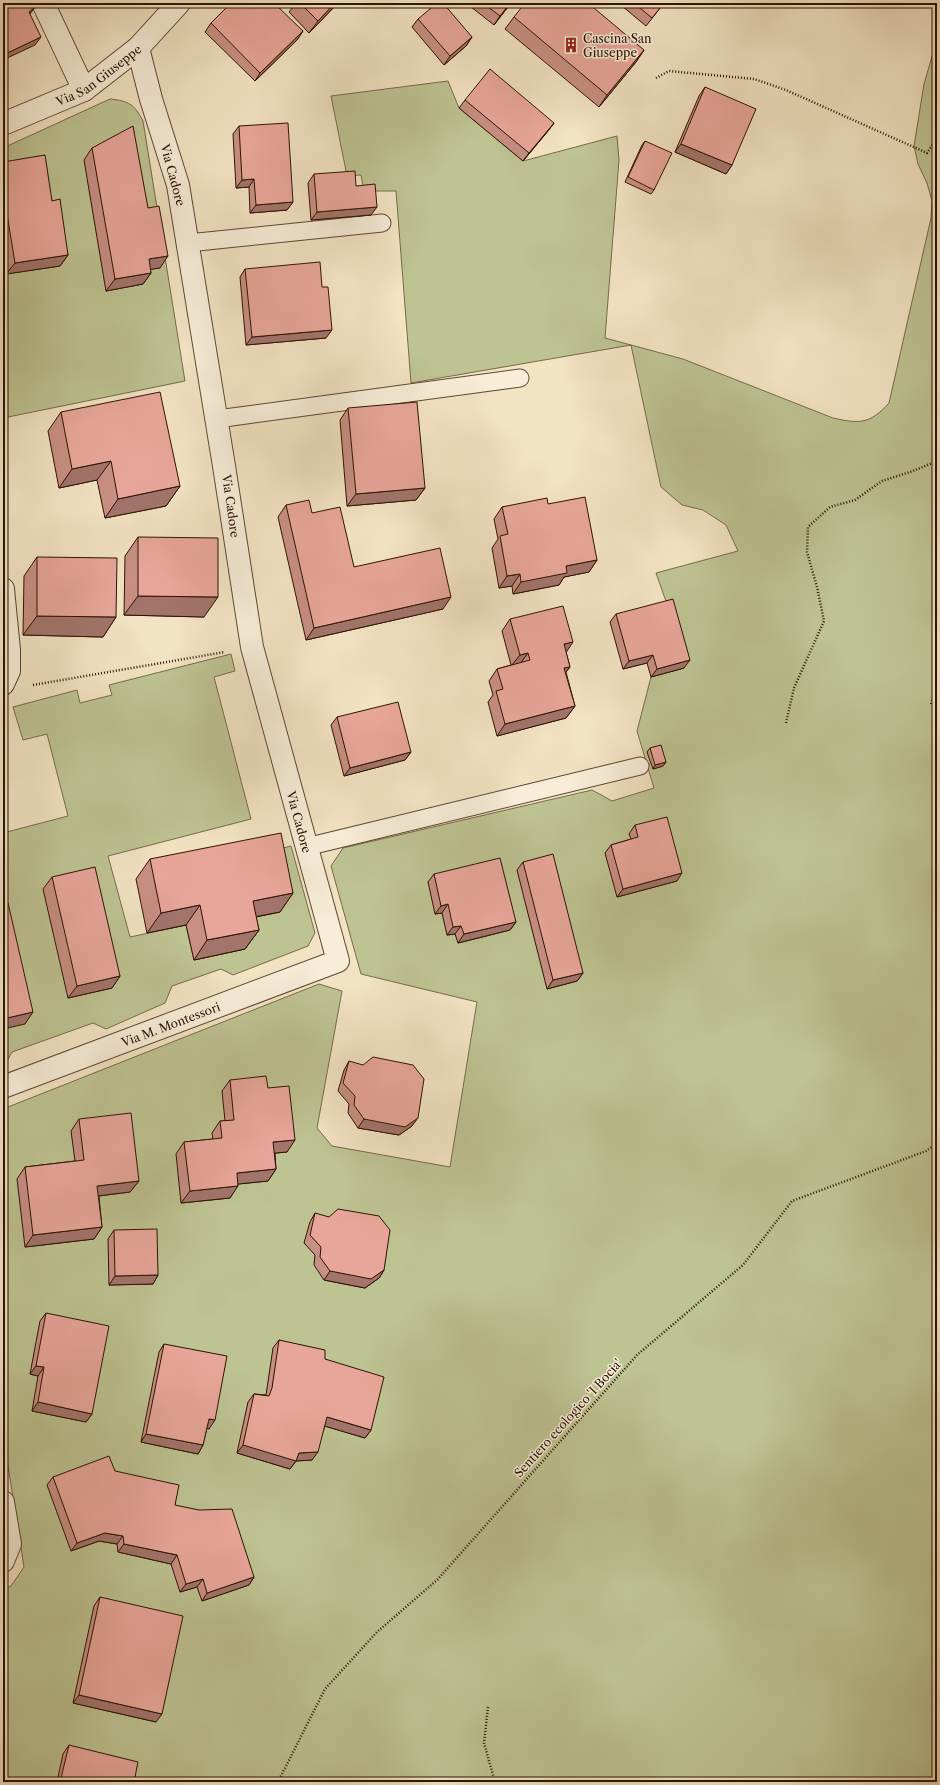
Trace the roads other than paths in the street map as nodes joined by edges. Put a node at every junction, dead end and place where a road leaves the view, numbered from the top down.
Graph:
1 (42, 3) edge
2 (179, 3) edge
3 (138, 48) junction
4 (84, 90) junction
5 (3, 124) edge
6 (382, 223) dead end
7 (188, 243) junction
8 (520, 378) dead end
9 (217, 419) junction
10 (3, 589) edge
11 (3, 684) edge
12 (640, 766) dead end
13 (306, 847) junction
14 (338, 961) joint
15 (3, 1087) edge
16 (3, 1502) edge
17 (3, 1561) edge

1 - 4 street
2 - 3 street, Via San Giuseppe
3 - 4 street, Via San Giuseppe
3 - 7 street, Via Cadore
4 - 5 street, Via San Giuseppe
6 - 7 lane
7 - 9 street, Via Cadore
8 - 9 lane
9 - 13 street, Via Cadore
10 - 11 street
12 - 13 lane
13 - 14 street, Via Cadore
14 - 15 street, Via M. Montessori
16 - 17 street

